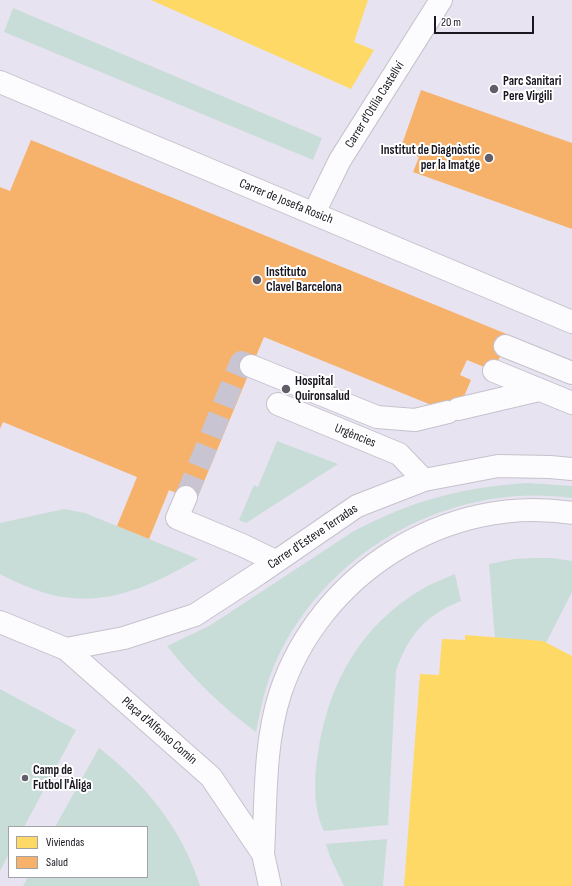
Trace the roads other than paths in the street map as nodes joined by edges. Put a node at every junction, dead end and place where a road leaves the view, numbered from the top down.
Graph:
1 (441, 0) edge
2 (0, 82) edge
3 (314, 213) junction
4 (572, 322) edge
5 (505, 346) dead end
6 (251, 366) tunnel mouth
7 (494, 371) dead end
8 (572, 373) edge
9 (539, 390) junction
10 (572, 403) edge
11 (278, 404) dead end
12 (572, 469) edge
13 (424, 480) junction
14 (186, 497) tunnel mouth
15 (572, 513) edge
16 (275, 561) junction
17 (0, 622) edge
18 (66, 649) junction
19 (263, 854) junction
20 (272, 884) edge

1 - 3 street, Carrer d'Otília Castellví
2 - 3 street, Carrer de Josefa Rosich
3 - 4 street, Carrer de Josefa Rosich
5 - 8 street
6 - 9 street
7 - 9 street
9 - 10 street
11 - 13 street, Urgències
12 - 13 street, Carrer d'Esteve Terradas
13 - 16 street, Carrer d'Esteve Terradas
14 - 16 street
15 - 19 street
16 - 18 street, Carrer d'Esteve Terradas
17 - 18 street, Plaça d'Alfonso Comín
18 - 19 street, Plaça d'Alfonso Comín
19 - 20 street, Plaça d'Alfonso Comín

